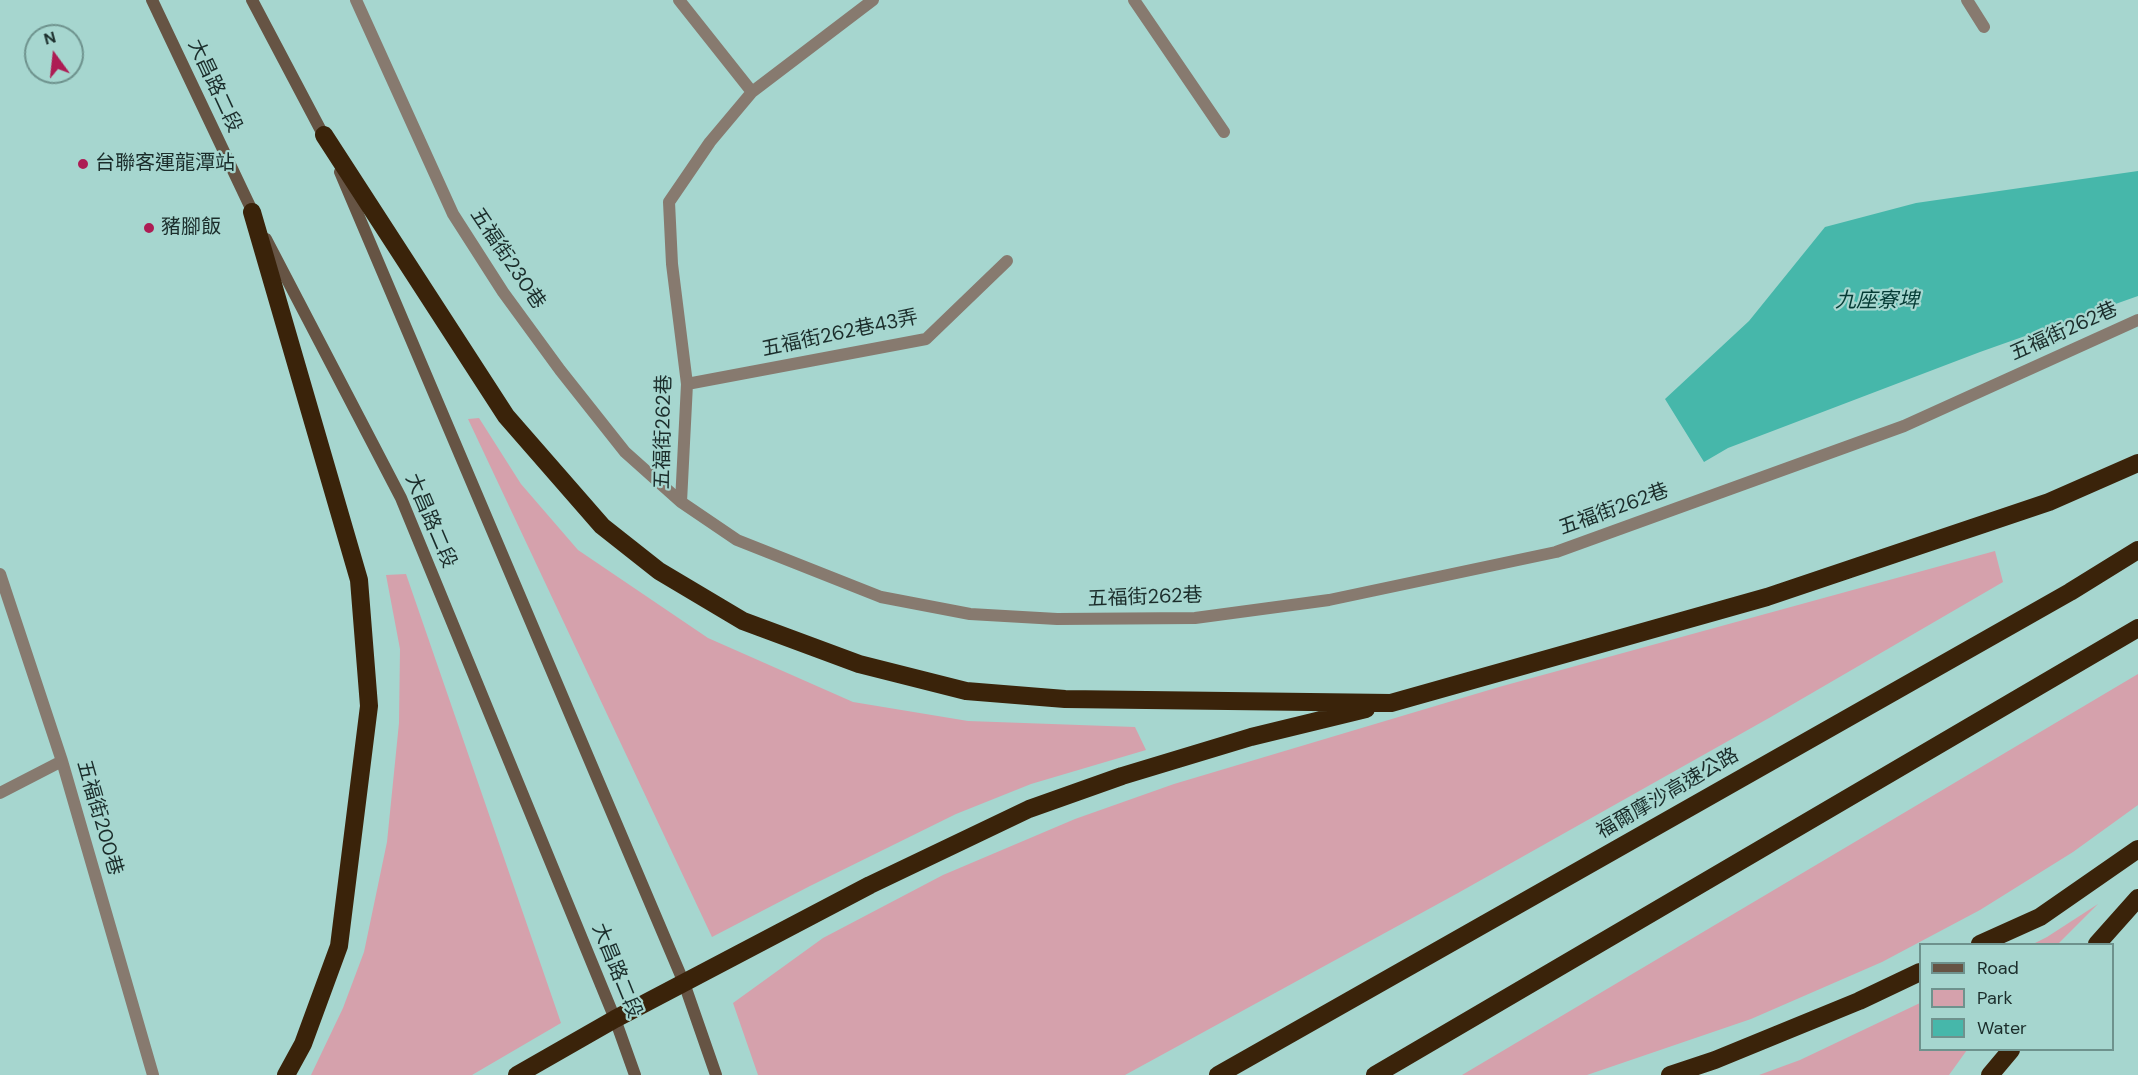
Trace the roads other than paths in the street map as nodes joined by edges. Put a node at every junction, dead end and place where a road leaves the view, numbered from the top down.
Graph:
1 (152, 0) edge
2 (252, 0) edge
3 (356, 0) edge
4 (680, 0) edge
5 (873, 0) edge
6 (1134, 0) edge
7 (1967, 0) edge
8 (1984, 27) dead end
9 (752, 92) junction
10 (1224, 132) dead end
11 (324, 135) junction
12 (252, 212) junction
13 (1007, 261) dead end
14 (2138, 320) edge
15 (687, 384) junction
16 (2138, 462) edge
17 (681, 502) junction
18 (2138, 549) edge
19 (0, 574) edge
20 (12, 609) junction
21 (0, 616) edge
22 (2138, 628) edge
23 (1391, 703) junction
24 (62, 761) junction
25 (0, 793) edge
26 (2138, 849) edge
27 (2138, 898) edge
28 (1984, 943) edge
29 (2099, 943) edge
30 (1919, 972) edge
31 (684, 982) junction
32 (615, 1019) junction
33 (2010, 1051) edge
34 (153, 1075) edge
35 (286, 1075) edge
36 (517, 1075) edge
37 (635, 1075) edge
38 (716, 1075) edge
39 (1218, 1075) edge
40 (1375, 1075) edge
41 (1670, 1075) edge
42 (1990, 1075) edge

1 - 12 main road, 大昌路二段
2 - 11 main road
3 - 17 lane, 五福街230巷
4 - 9 lane
5 - 9 lane, 五福街262巷
6 - 10 lane
7 - 8 lane
9 - 15 lane, 五福街262巷
11 - 23 highway
11 - 31 main road
12 - 32 main road, 大昌路二段
12 - 35 highway
13 - 15 lane, 五福街262巷43弄
14 - 17 lane, 五福街262巷
15 - 17 lane, 五福街262巷
16 - 23 highway
18 - 39 highway, 福爾摩沙高速公路
19 - 20 lane, 五福街200巷
20 - 21 lane
20 - 24 lane, 五福街200巷
22 - 40 highway
23 - 31 highway
24 - 25 lane
24 - 34 lane, 五福街200巷
26 - 28 highway
27 - 29 highway
30 - 41 highway
31 - 32 highway
31 - 38 main road
32 - 36 highway
32 - 37 main road, 大昌路二段
33 - 42 highway

